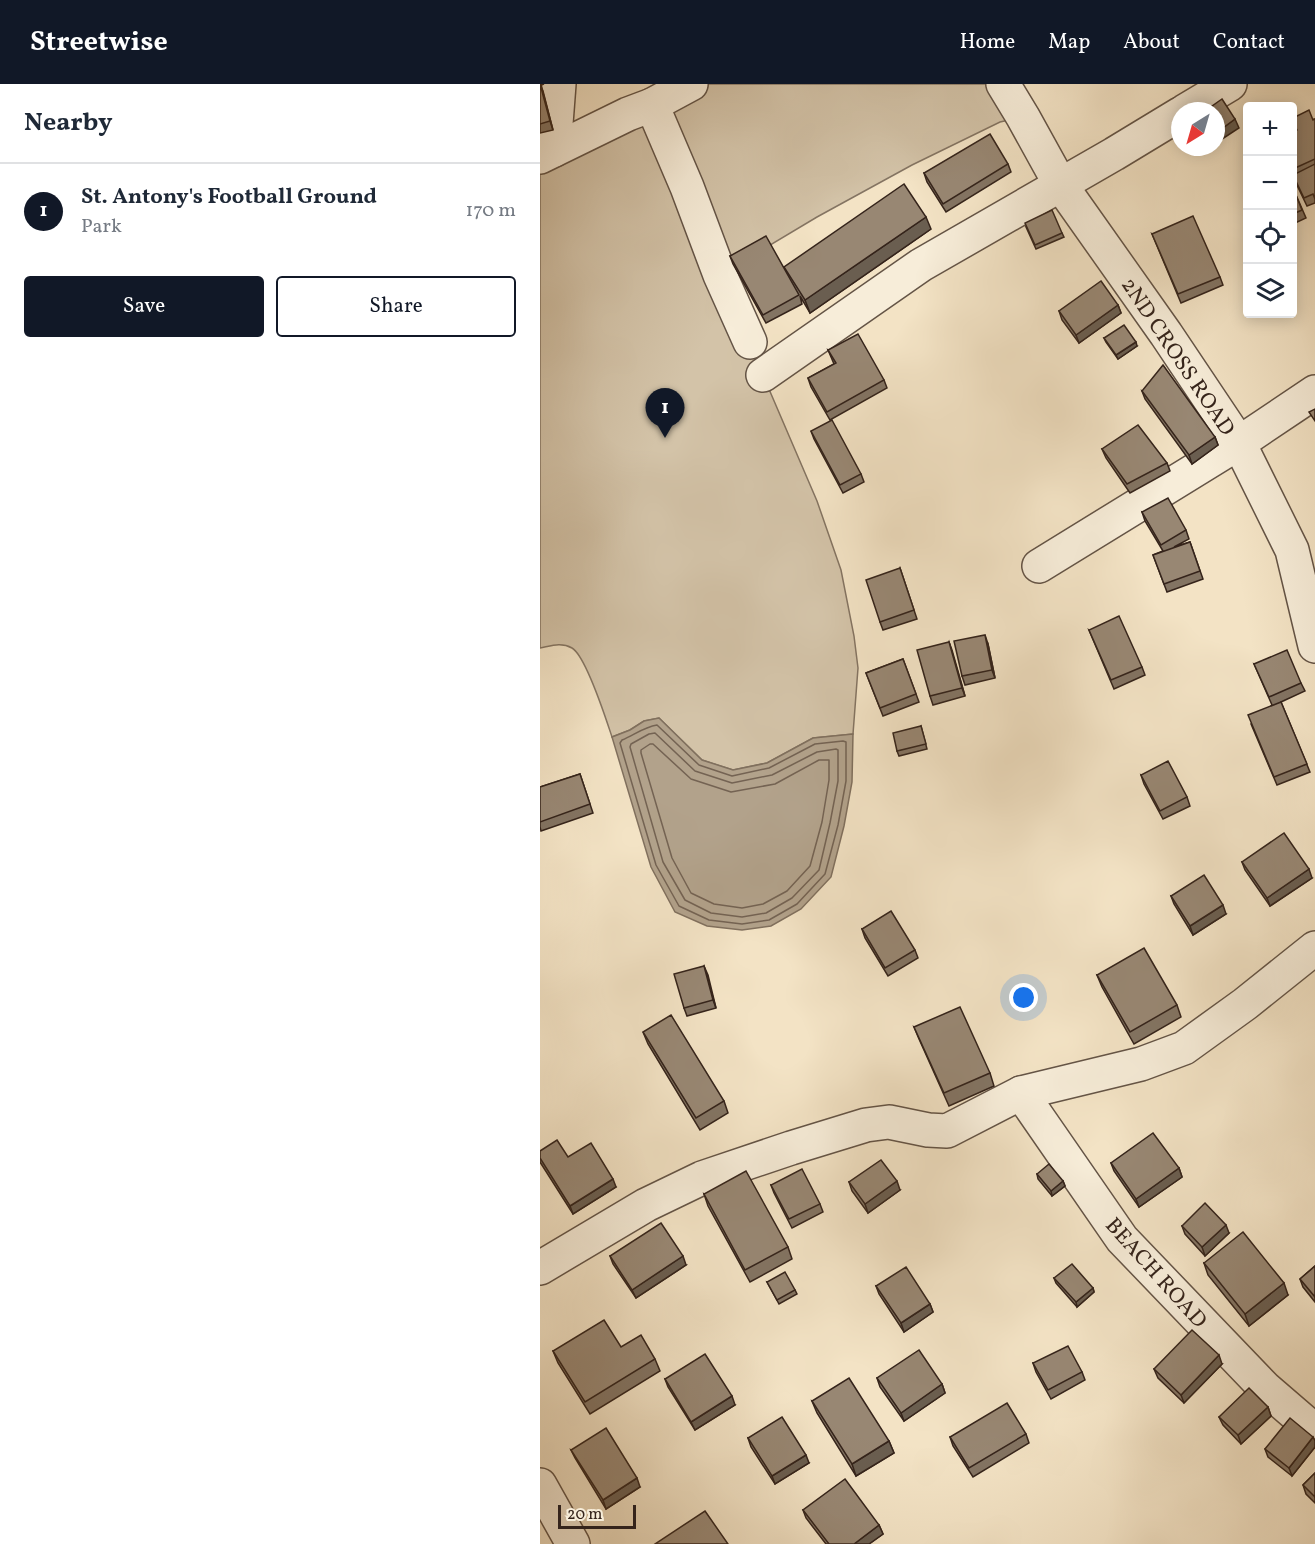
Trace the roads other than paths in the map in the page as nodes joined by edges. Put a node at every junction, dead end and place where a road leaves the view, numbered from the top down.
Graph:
1 (559, 84) edge
2 (691, 84) edge
3 (1003, 84) edge
4 (1230, 84) edge
5 (1200, 102) edge
6 (652, 105) junction
7 (1171, 119) edge
8 (547, 153) edge
9 (1060, 184) junction
10 (750, 342) dead end
11 (763, 375) dead end
12 (1315, 392) edge
13 (1239, 442) junction
14 (1039, 566) dead end
15 (1315, 646) edge
16 (1315, 948) edge
17 (1021, 1093) junction
18 (540, 1268) edge
19 (1315, 1431) edge
20 (540, 1485) edge
21 (573, 1544) edge

1 - 8 street
2 - 6 street
3 - 9 street, 2ND CROSS ROAD
4 - 5 street
6 - 8 street
6 - 10 street
7 - 9 street
9 - 11 street
9 - 13 street, 2ND CROSS ROAD
12 - 13 street
13 - 14 street
13 - 15 street, 2ND CROSS ROAD
16 - 17 street
17 - 18 street
17 - 19 street, BEACH ROAD
20 - 21 street

